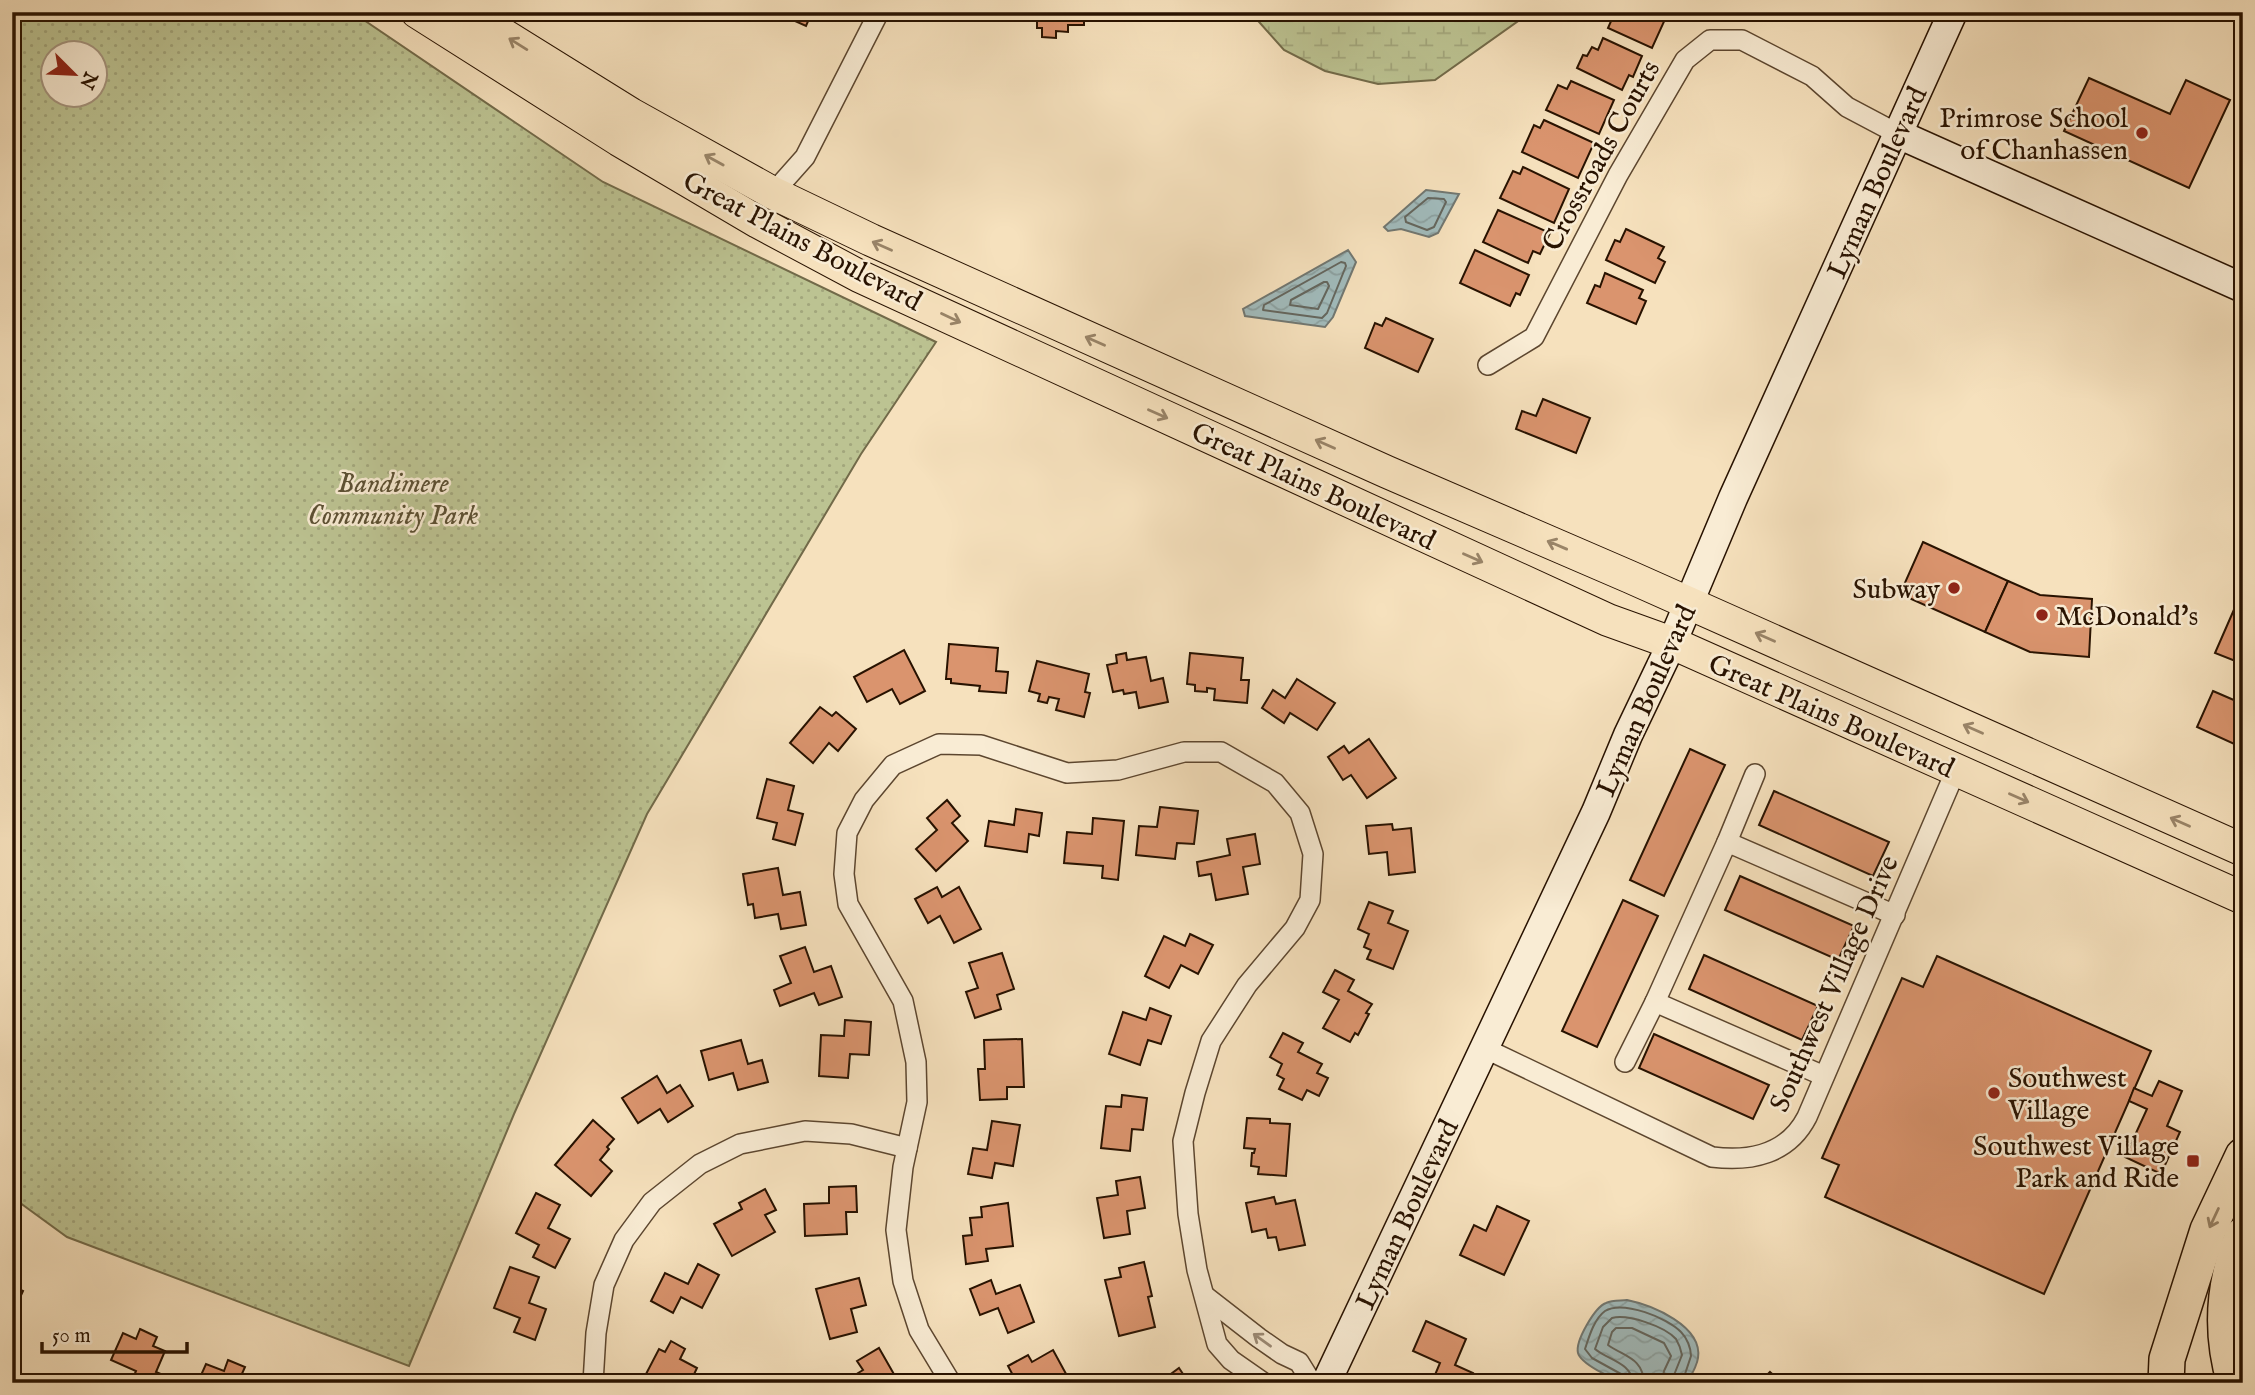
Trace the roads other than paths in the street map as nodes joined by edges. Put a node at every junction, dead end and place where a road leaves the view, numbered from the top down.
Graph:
1 (417, 12) edge
2 (467, 12) edge
3 (879, 12) edge
4 (1954, 12) edge
5 (1898, 134) junction
6 (773, 193) junction
7 (2243, 288) edge
8 (1488, 365) dead end
9 (1688, 603) junction
10 (1672, 643) junction
11 (1956, 770) junction
12 (1755, 774) dead end
13 (1727, 842) junction
14 (2243, 850) edge
15 (2243, 898) edge
16 (1895, 915) junction
17 (1656, 1002) junction
18 (1484, 1048) junction
19 (1625, 1062) dead end
20 (1824, 1076) junction
21 (907, 1148) junction
22 (2243, 1156) edge
23 (2243, 1236) edge
24 (1205, 1296) junction
25 (593, 1383) edge
26 (951, 1383) edge
27 (1264, 1383) edge
28 (1312, 1383) edge
29 (1326, 1383) edge
30 (2166, 1383) edge
31 (2235, 1383) edge

1 -> 10 main road, Great Plains Boulevard
6 -> 2 main road, Great Plains Boulevard
3 - 6 street
4 - 5 street, Lyman Boulevard
5 - 7 street
5 - 8 street, Crossroads Courts
5 - 9 street, Lyman Boulevard
9 -> 6 main road, Great Plains Boulevard
9 - 10 street, Lyman Boulevard
14 -> 9 main road, Great Plains Boulevard
10 - 11 main road, Great Plains Boulevard
10 - 18 street, Lyman Boulevard
11 -> 15 main road, Great Plains Boulevard
11 - 16 street, Southwest Village Drive
12 - 13 street
13 - 16 street
13 - 17 street
16 - 20 street, Southwest Village Drive
17 - 19 street
17 - 20 street
18 - 20 street, Southwest Village Drive
18 - 29 street, Lyman Boulevard
21 - 24 street
21 - 25 street
21 - 26 street
22 -> 30 highway
23 - 31 highway
24 - 27 street
28 -> 24 street

